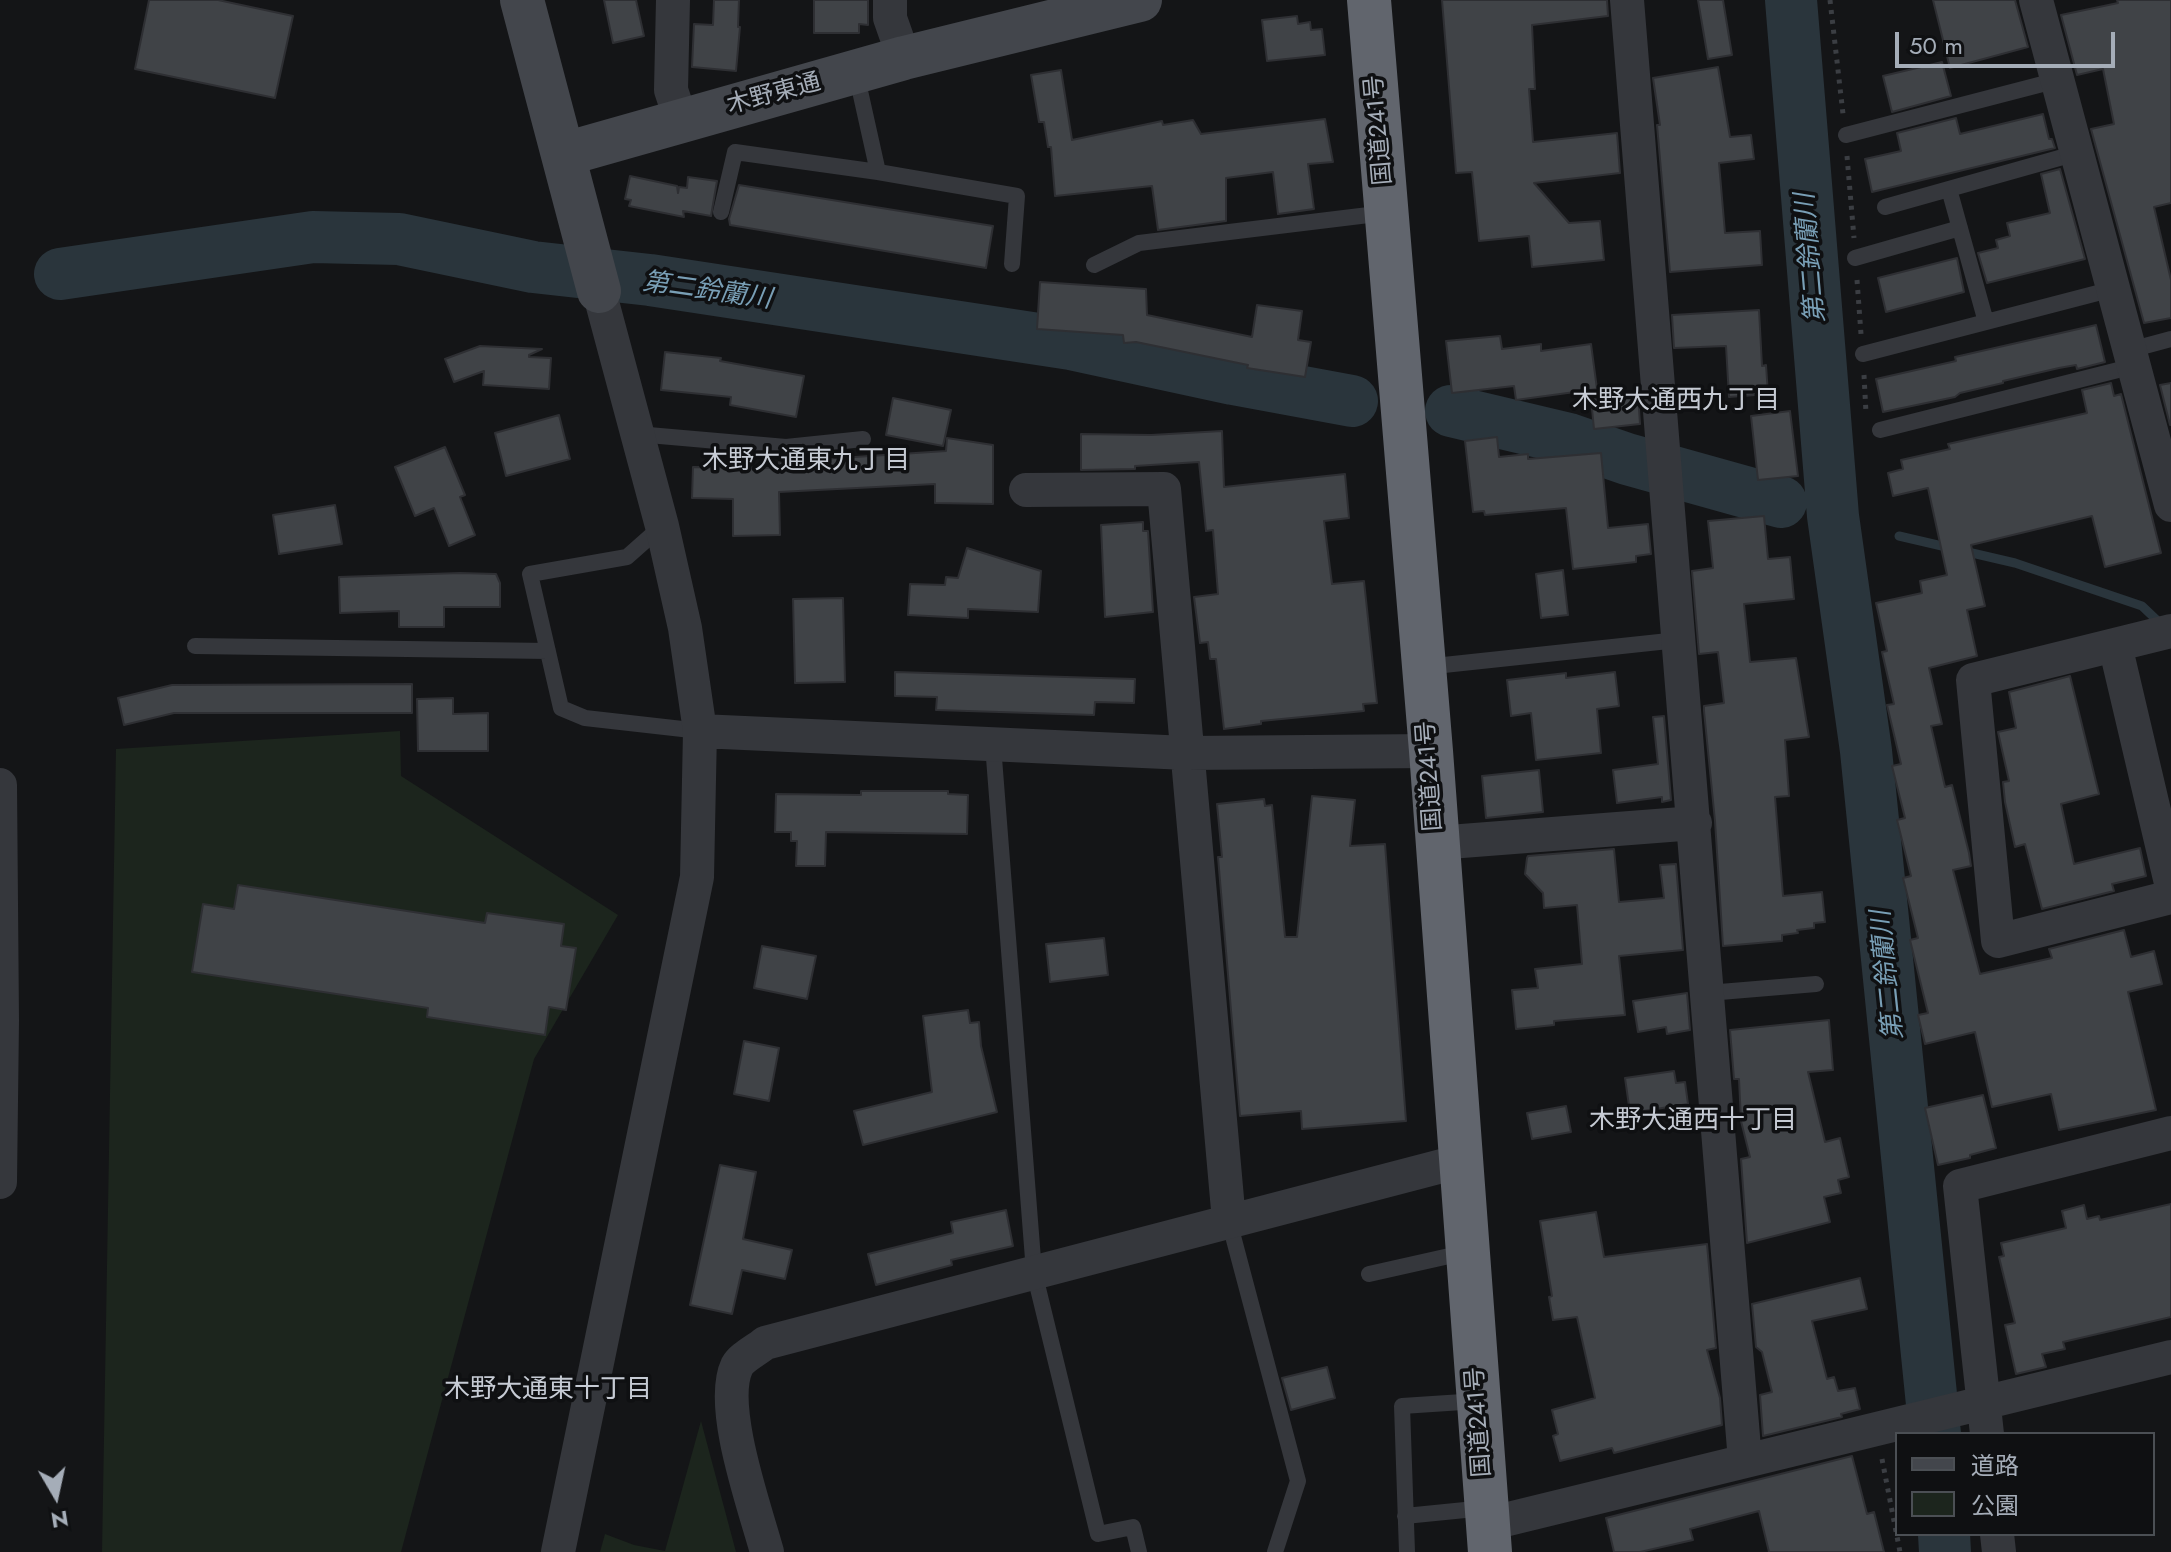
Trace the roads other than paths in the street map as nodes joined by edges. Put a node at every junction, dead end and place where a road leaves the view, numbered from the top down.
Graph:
1 (522, 0) edge
2 (673, 0) edge
3 (890, 0) edge
4 (1140, 0) edge
5 (1369, 0) edge
6 (1627, 0) edge
7 (2036, 0) edge
8 (904, 58) junction
9 (856, 72) junction
10 (2058, 80) junction
11 (681, 120) junction
12 (1846, 135) road end
13 (2077, 153) junction
14 (565, 154) junction
15 (878, 172) junction
16 (1949, 189) junction
17 (1885, 207) dead end
18 (721, 212) dead end
19 (1387, 213) junction
20 (1960, 228) junction
21 (1855, 258) road end
22 (1012, 264) dead end
23 (1094, 265) dead end
24 (594, 273) joint
25 (2113, 289) junction
26 (1986, 322) junction
27 (2171, 339) edge
28 (1863, 354) road end
29 (2132, 358) junction
30 (1880, 430) road end
31 (637, 434) junction
32 (863, 439) dead end
33 (1026, 490) dead end
34 (2171, 505) edge
35 (662, 526) junction
36 (2171, 631) edge
37 (1678, 640) junction
38 (2115, 645) junction
39 (195, 646) dead end
40 (548, 651) junction
41 (1424, 667) junction
42 (700, 731) junction
43 (993, 745) junction
44 (1431, 751) junction
45 (1187, 753) junction
46 (0, 785) edge
47 (1695, 823) junction
48 (1436, 843) junction
49 (2171, 883) edge
50 (2171, 897) edge
51 (1816, 984) dead end
52 (1708, 993) junction
53 (2171, 1133) edge
54 (1461, 1161) junction
55 (0, 1182) edge
56 (1229, 1221) junction
57 (1468, 1252) junction
58 (1034, 1272) junction
59 (1369, 1274) dead end
60 (2171, 1357) edge
61 (1479, 1401) junction
62 (1985, 1418) edge
63 (1745, 1461) junction
64 (1405, 1516) junction
65 (1488, 1528) edge
66 (558, 1552) edge
67 (767, 1552) edge
68 (1139, 1552) edge
69 (1275, 1552) edge
70 (1407, 1552) edge

1 - 14 street
2 - 11 street
3 - 8 street
4 - 8 street, 木野東通
5 - 19 highway, 国道241号
6 - 37 street
7 - 10 street
8 - 9 street, 木野東通
9 - 11 street, 木野東通
9 - 15 lane
10 - 12 lane
10 - 13 street
11 - 14 street, 木野東通
13 - 16 lane
13 - 25 street
14 - 24 street
15 - 18 lane
15 - 22 lane
16 - 17 lane
16 - 20 lane
19 - 23 lane
19 - 41 highway, 国道241号
20 - 21 lane
20 - 26 lane
24 - 31 street
25 - 26 lane
25 - 29 street
26 - 28 lane
27 - 29 lane
29 - 30 lane
29 - 34 street
31 - 32 lane
31 - 35 street
33 - 45 street
35 - 40 lane
35 - 42 street
36 - 38 street
37 - 41 lane
37 - 47 street
38 - 49 street
38 - 50 street
39 - 40 lane
40 - 42 lane
41 - 44 highway, 国道241号
42 - 43 street
42 - 66 street
43 - 45 street
43 - 58 lane
44 - 45 street
44 - 48 highway, 国道241号
45 - 56 street
46 - 55 street
47 - 48 street
47 - 52 street
48 - 54 highway, 国道241号
51 - 52 lane
52 - 63 street
53 - 62 street
54 - 56 street
54 - 57 highway, 国道241号
56 - 58 street
56 - 69 lane
57 - 59 lane
57 - 61 highway, 国道241号
58 - 67 street
58 - 68 lane
60 - 62 street
61 - 64 lane
61 - 65 highway, 国道241号
62 - 63 street
63 - 65 street
64 - 65 lane
64 - 70 lane

